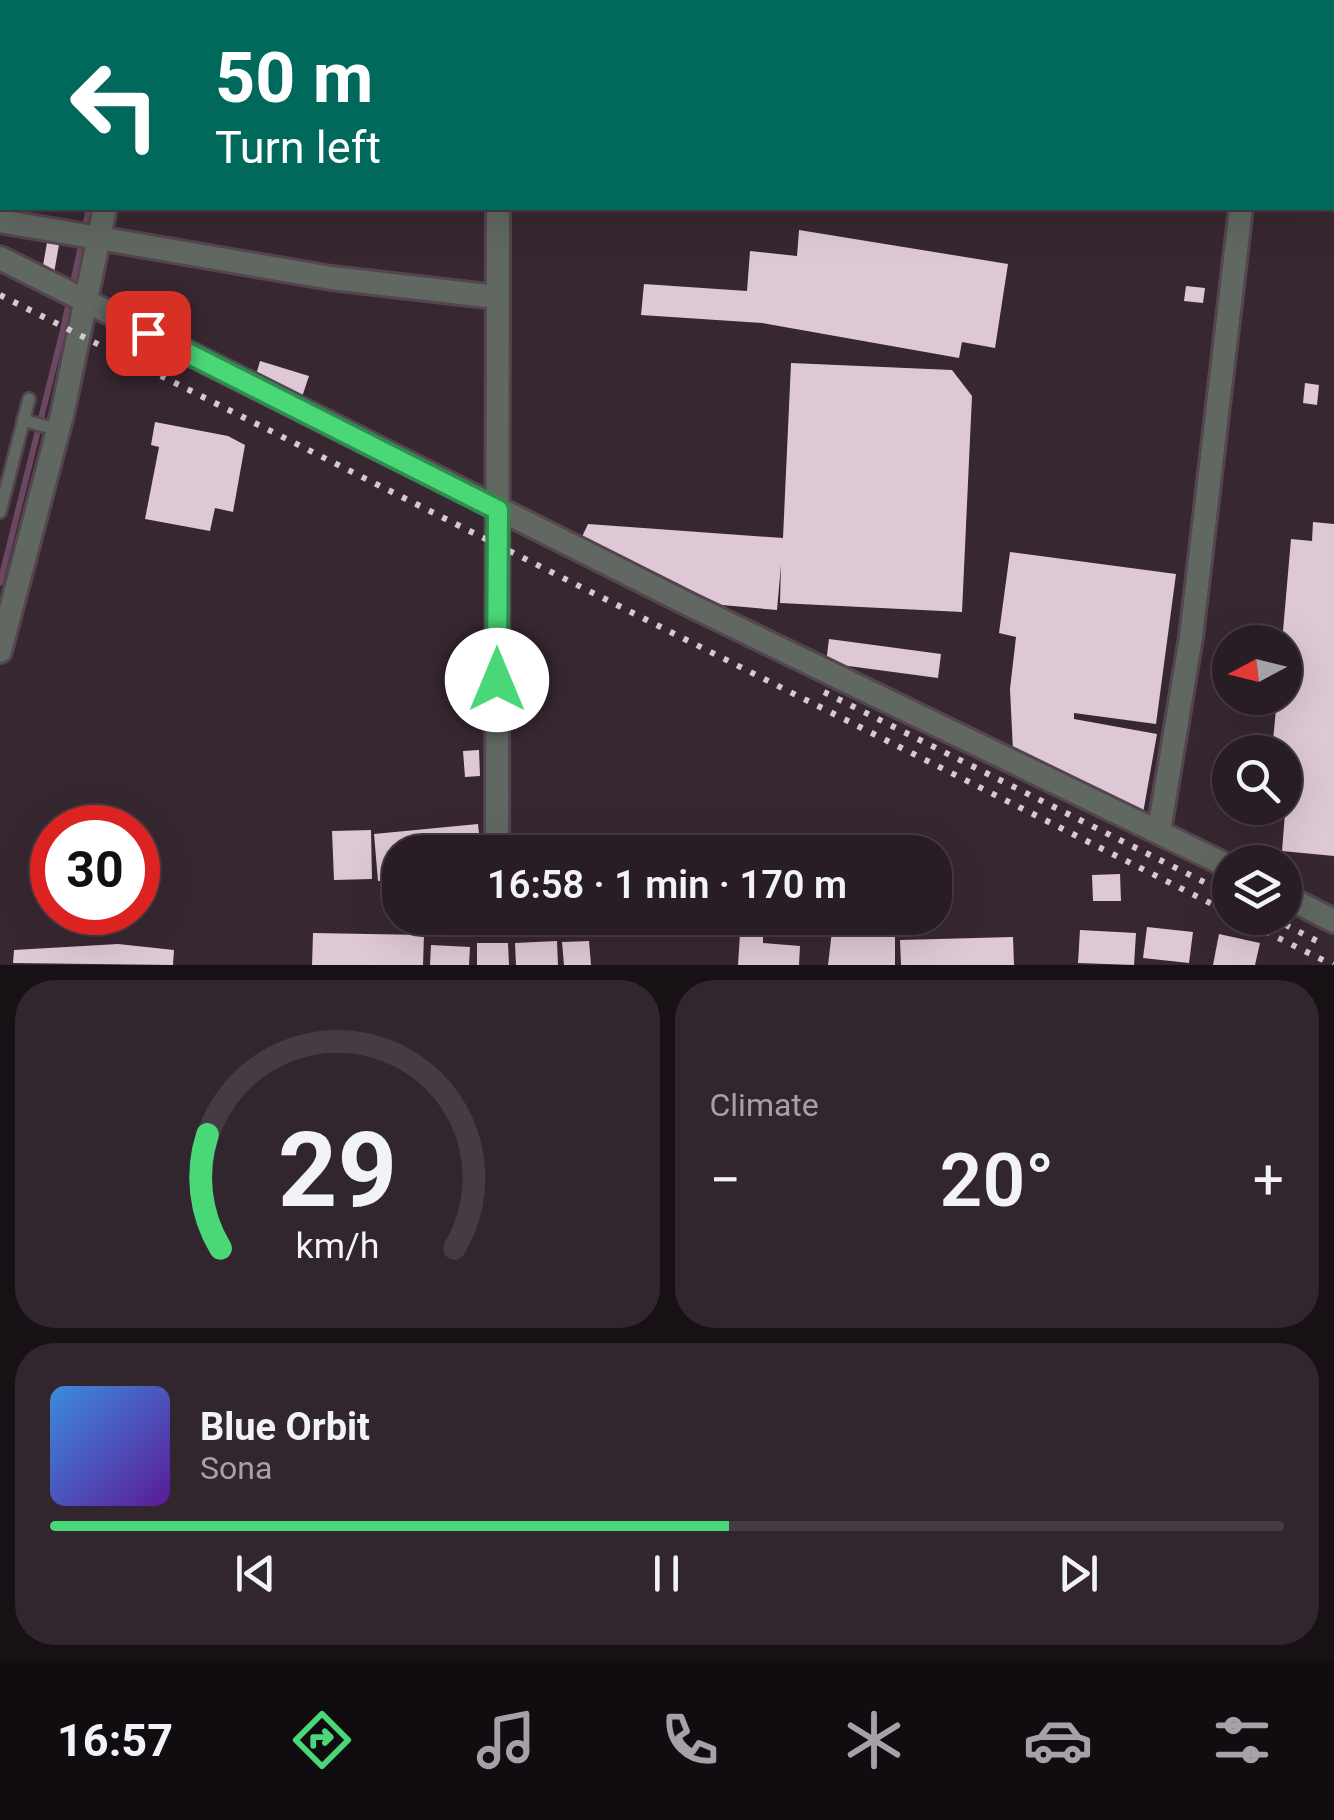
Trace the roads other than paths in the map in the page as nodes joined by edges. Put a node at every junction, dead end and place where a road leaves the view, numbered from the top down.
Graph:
1 (105, 210) edge
2 (498, 210) edge
3 (1241, 210) edge
4 (0, 221) edge
5 (100, 240) junction
6 (0, 258) edge
7 (496, 297) junction
8 (86, 302) junction
9 (29, 399) dead end
10 (28, 422) junction
11 (52, 428) junction
12 (498, 510) junction
13 (0, 512) edge
14 (0, 651) edge
15 (1160, 831) junction
16 (496, 835) edge
17 (1212, 858) edge
18 (1302, 905) edge
19 (1334, 922) edge

1 - 5 street
2 - 7 street
3 - 15 street
4 - 5 street
5 - 7 street
5 - 8 street
6 - 8 street
7 - 12 street
8 - 11 street
8 - 12 street
9 - 10 lane
10 - 11 lane
10 - 13 lane
11 - 14 street
12 - 15 street
12 - 16 street
15 - 17 street
18 - 19 street

